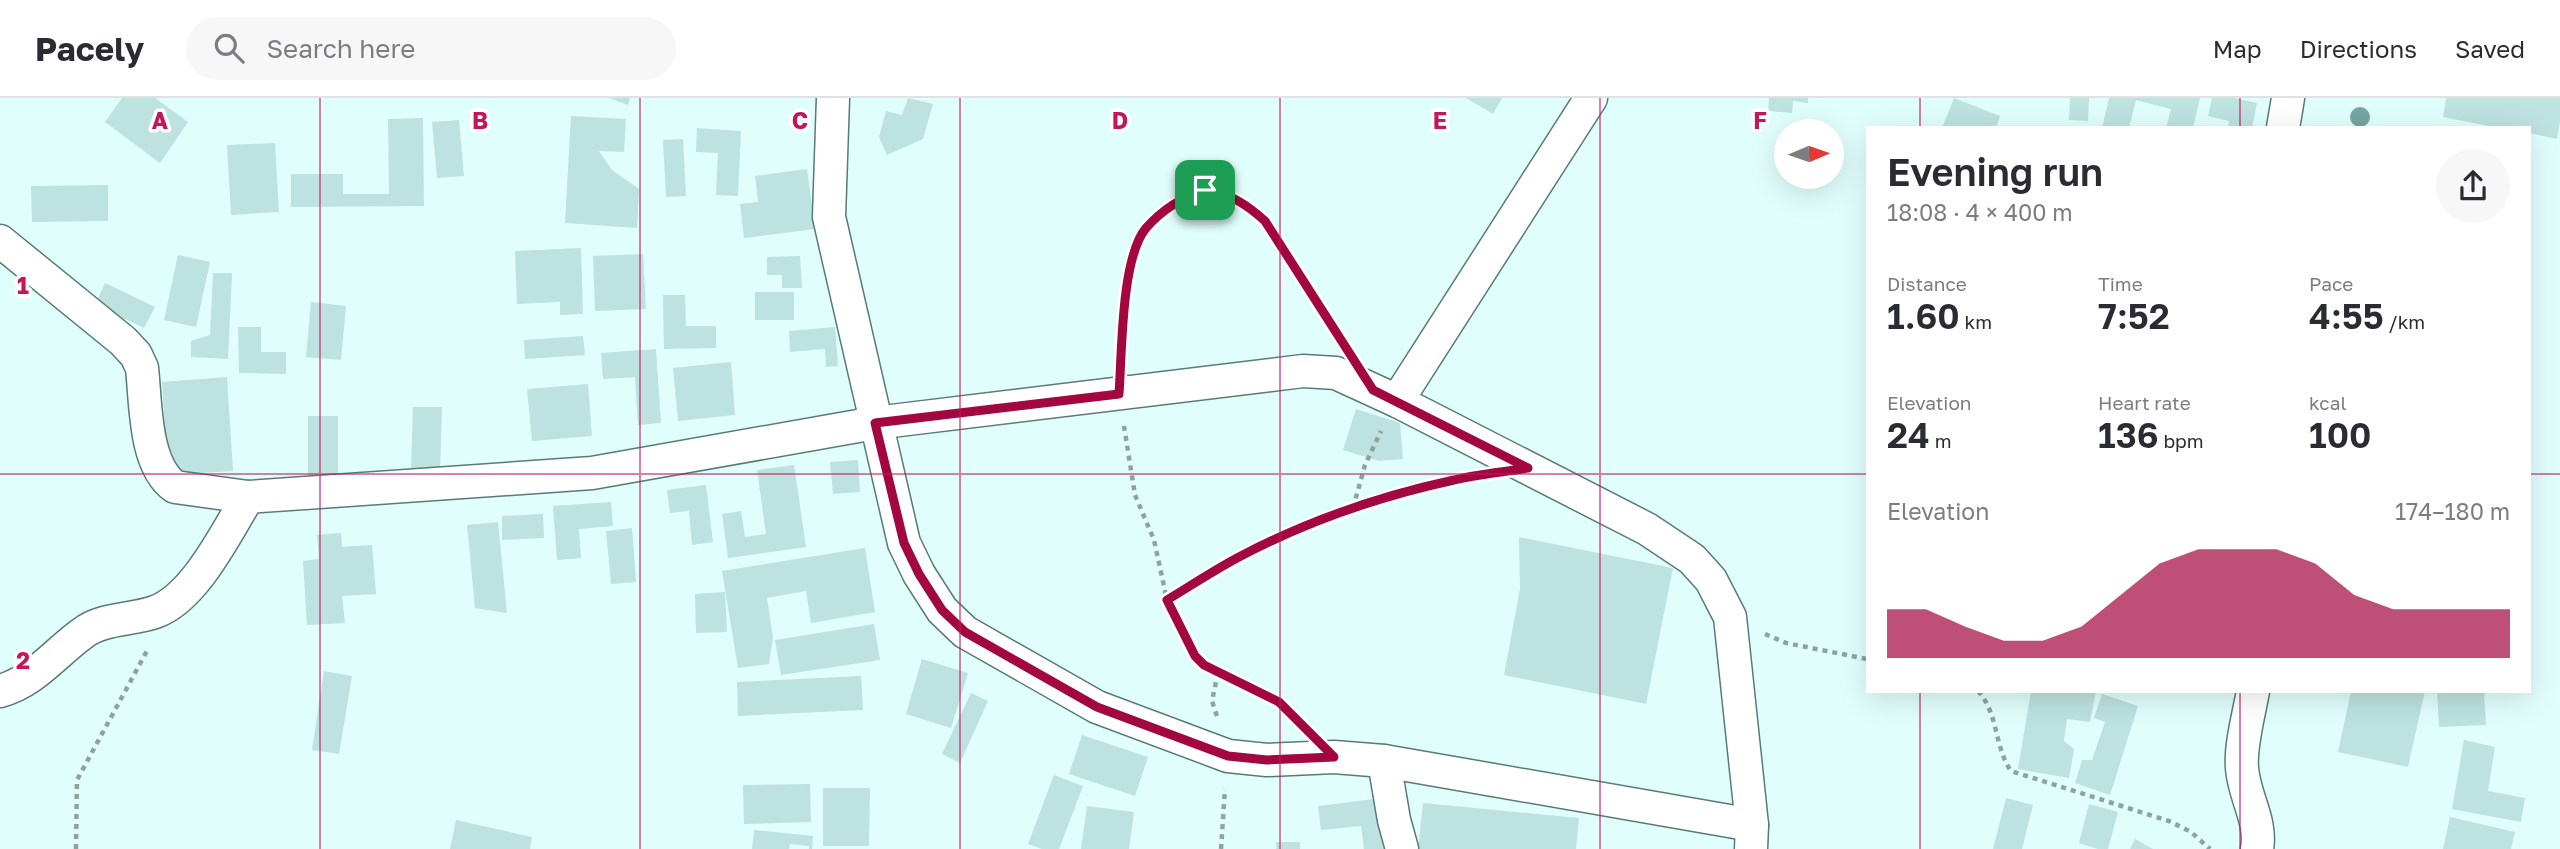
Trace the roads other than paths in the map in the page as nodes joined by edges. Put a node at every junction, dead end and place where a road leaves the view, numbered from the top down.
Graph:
1 (1591, 98) edge
2 (2288, 98) edge
3 (831, 99) edge
4 (2283, 126) edge
5 (0, 242) edge
6 (1397, 401) junction
7 (875, 423) junction
8 (248, 496) junction
9 (0, 691) edge
10 (2252, 693) edge
11 (1384, 761) junction
12 (1751, 837) edge
13 (1402, 849) edge
14 (2258, 849) edge

1 - 6 street
2 - 4 street
3 - 7 street
5 - 8 street
6 - 7 street
6 - 12 street
7 - 8 street
7 - 11 street
8 - 9 street
10 - 14 street
11 - 12 street
11 - 13 street

